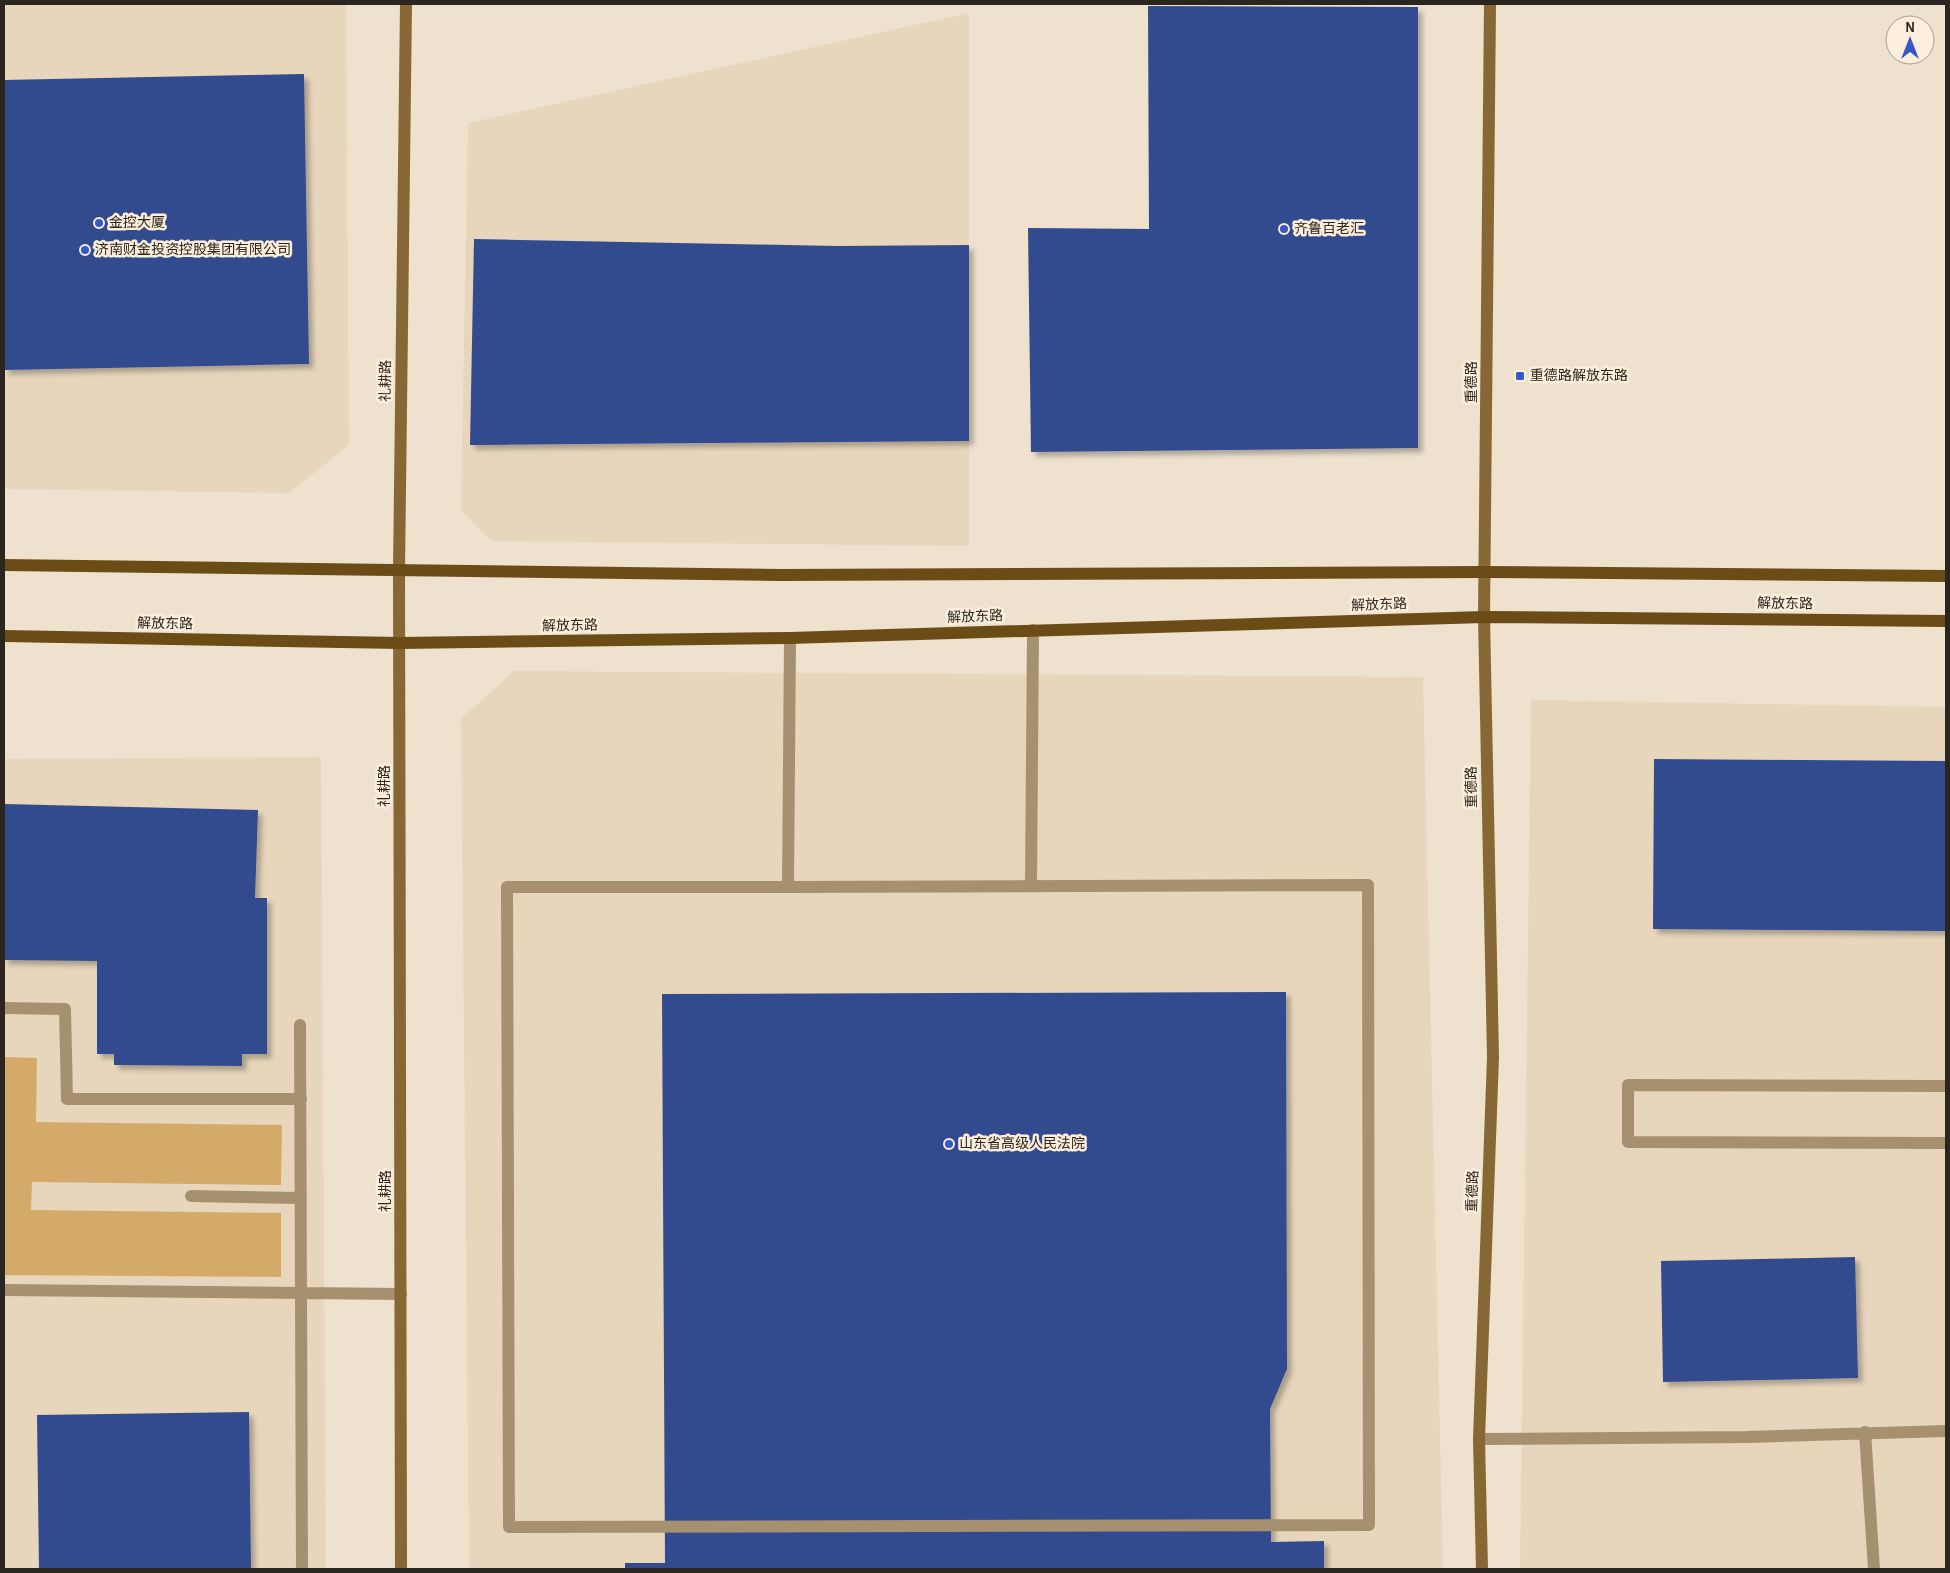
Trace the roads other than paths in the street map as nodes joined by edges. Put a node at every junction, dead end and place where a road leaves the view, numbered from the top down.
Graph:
1 (406, 4) edge
2 (1490, 4) edge
3 (4, 565) edge
4 (399, 571) junction
5 (1485, 572) junction
6 (1946, 576) edge
7 (1484, 617) junction
8 (1946, 621) edge
9 (1033, 630) junction
10 (4, 636) edge
11 (790, 638) junction
12 (400, 643) junction
13 (1031, 886) junction
14 (788, 887) junction
15 (4, 1008) edge
16 (300, 1025) dead end
17 (1946, 1086) edge
18 (301, 1099) junction
19 (1946, 1143) edge
20 (191, 1196) dead end
21 (301, 1198) junction
22 (4, 1290) edge
23 (301, 1293) junction
24 (401, 1294) junction
25 (1946, 1430) edge
26 (1865, 1432) junction
27 (1479, 1439) junction
28 (302, 1569) edge
29 (401, 1569) edge
30 (1482, 1569) edge
31 (1874, 1569) edge

1 - 4 street, 礼耕路
2 - 5 street, 重德路
3 - 4 main road, 解放东路
4 - 5 main road, 解放东路
4 - 12 street, 礼耕路
5 - 6 main road, 解放东路
5 - 7 street, 重德路
7 - 8 main road, 解放东路
7 - 9 main road, 解放东路
7 - 27 street, 重德路
9 - 11 main road, 解放东路
9 - 13 lane
10 - 12 main road, 解放东路
11 - 12 main road, 解放东路
11 - 14 lane
12 - 24 street, 礼耕路
13 - 14 lane
13 - 14 lane
15 - 18 lane
16 - 18 lane
17 - 19 lane
18 - 21 lane
20 - 21 lane
21 - 23 lane
22 - 23 lane
23 - 24 lane
23 - 28 lane
24 - 29 street, 礼耕路
25 - 26 lane
26 - 27 lane
26 - 31 lane
27 - 30 street, 重德路

